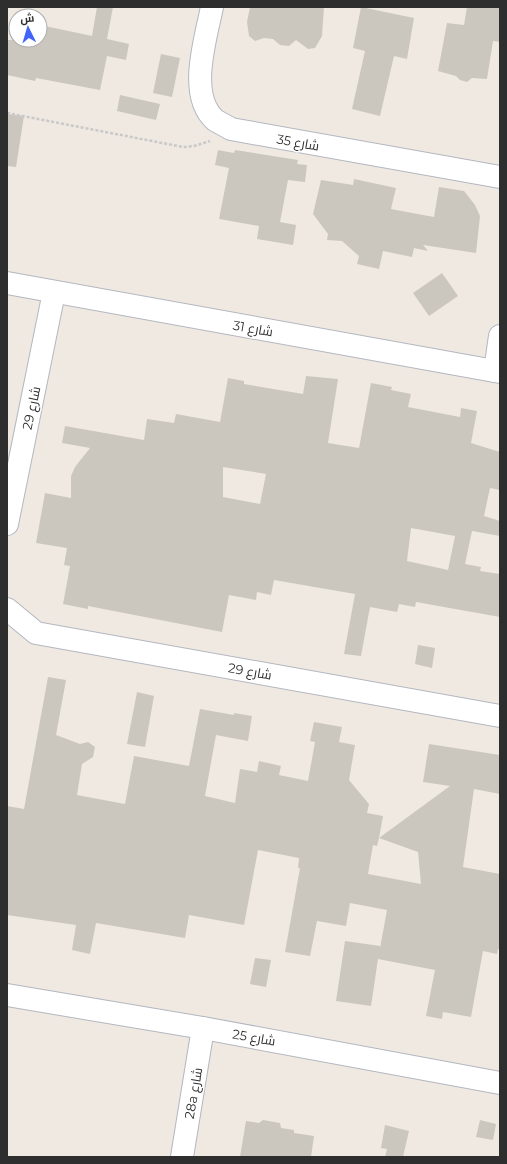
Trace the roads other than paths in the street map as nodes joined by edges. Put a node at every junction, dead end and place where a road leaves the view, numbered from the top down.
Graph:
1 (212, 7) edge
2 (500, 177) edge
3 (7, 283) edge
4 (54, 292) junction
5 (500, 336) edge
6 (498, 372) edge
7 (7, 524) edge
8 (7, 610) edge
9 (500, 716) edge
10 (7, 995) edge
11 (203, 1028) junction
12 (500, 1082) edge
13 (182, 1157) edge

1 - 2 street, شارع 35
3 - 4 street, شارع 31
4 - 6 street, شارع 31
4 - 7 street, شارع 29
5 - 6 street
8 - 9 street, شارع 29
10 - 11 street, شارع 25
11 - 12 street, شارع 25
11 - 13 street, 28a شارع

